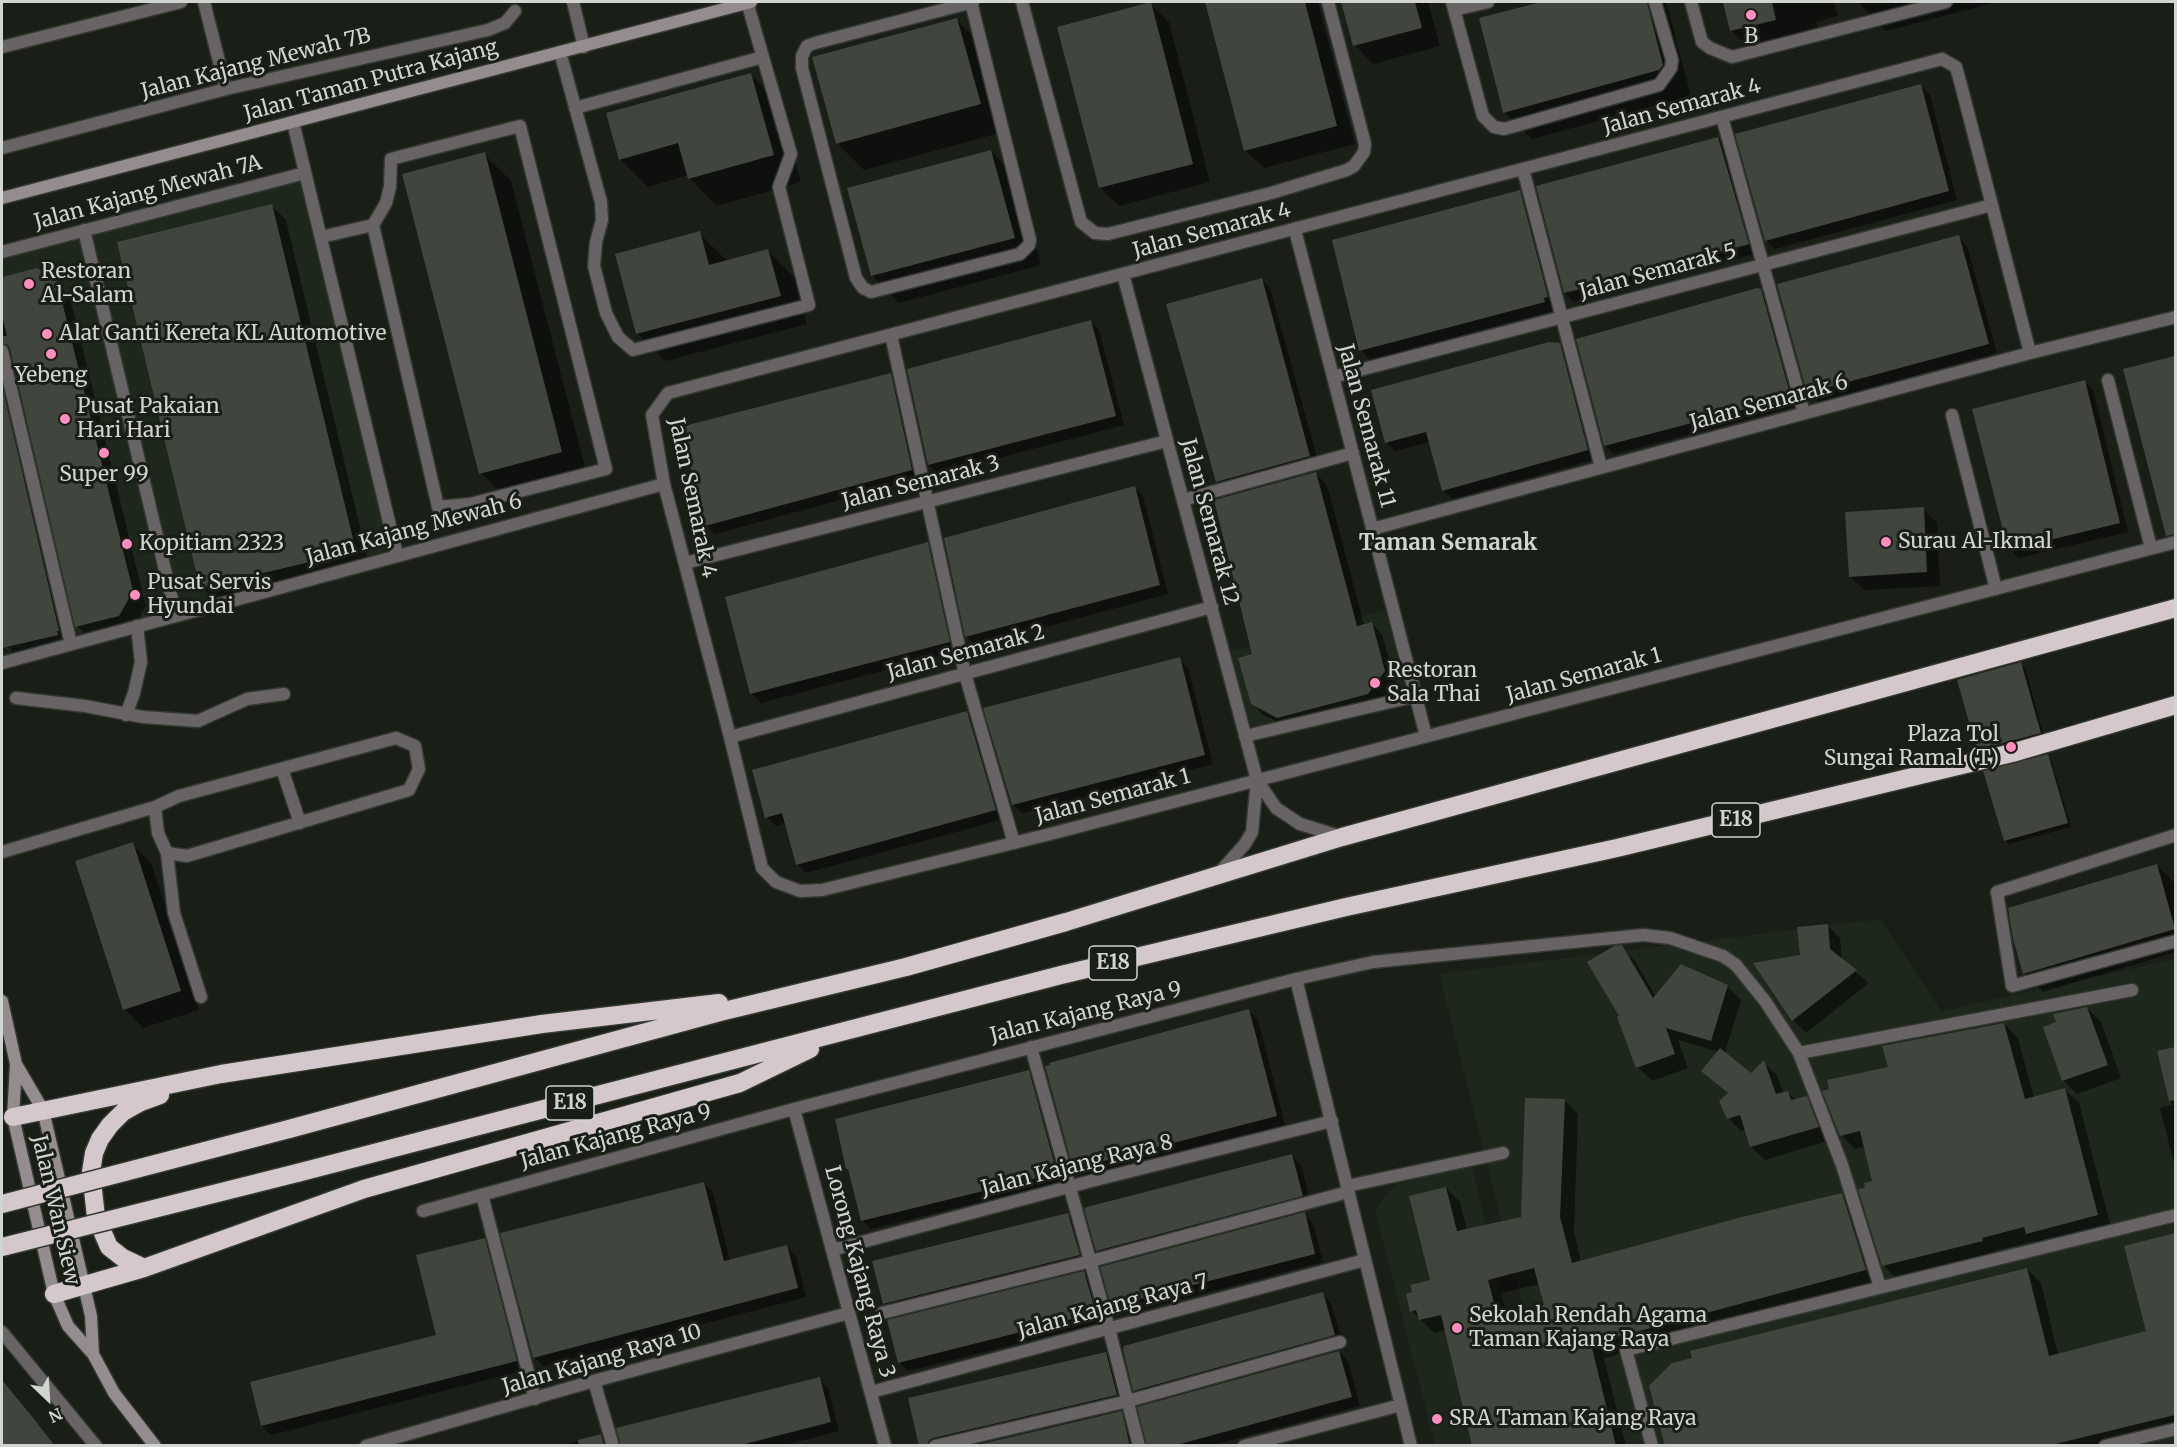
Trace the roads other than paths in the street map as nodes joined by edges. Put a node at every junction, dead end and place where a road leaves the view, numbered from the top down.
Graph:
1 (181, 2) edge
2 (204, 2) edge
3 (573, 2) edge
4 (749, 2) edge
5 (972, 2) edge
6 (1022, 2) edge
7 (1328, 2) edge
8 (1488, 2) edge
9 (1655, 2) edge
10 (1691, 2) edge
11 (1946, 2) edge
12 (514, 6) edge
13 (1453, 6) edge
14 (584, 46) junction
15 (2, 47) edge
16 (560, 52) junction
17 (763, 57) junction
18 (226, 89) junction
19 (575, 108) junction
20 (1722, 117) junction
21 (293, 122) junction
22 (2, 148) edge
23 (1523, 169) junction
24 (305, 173) junction
25 (2, 198) edge
26 (1992, 205) junction
27 (373, 225) junction
28 (84, 230) junction
29 (1295, 230) junction
30 (321, 237) junction
31 (2, 252) edge
32 (1763, 265) junction
33 (1123, 274) junction
34 (2175, 317) edge
35 (1560, 318) junction
36 (891, 335) junction
37 (2, 351) edge
38 (2030, 353) junction
39 (1333, 377) junction
40 (2108, 380) dead end
41 (1804, 413) junction
42 (1952, 415) dead end
43 (1167, 441) junction
44 (1353, 453) junction
45 (1601, 467) junction
46 (664, 484) junction
47 (1183, 500) junction
48 (928, 501) junction
49 (1372, 529) junction
50 (2175, 542) edge
51 (2151, 548) junction
52 (397, 555) junction
53 (685, 563) junction
54 (1996, 589) junction
55 (1212, 607) junction
56 (2175, 608) edge
57 (176, 616) junction
58 (137, 626) junction
59 (71, 644) junction
60 (2, 663) edge
61 (965, 674) junction
62 (284, 694) dead end
63 (1416, 696) junction
64 (16, 698) dead end
65 (2175, 705) edge
66 (126, 715) junction
67 (1245, 736) junction
68 (1426, 736) junction
69 (730, 737) junction
70 (282, 769) junction
71 (1257, 780) junction
72 (155, 807) junction
73 (300, 823) junction
74 (2175, 836) edge
75 (1342, 837) junction
76 (1014, 843) junction
77 (2, 852) edge
78 (167, 853) junction
79 (762, 868) joint
80 (1216, 876) junction
81 (2175, 941) edge
82 (1296, 980) junction
83 (2132, 990) dead end
84 (792, 994) junction
85 (201, 997) dead end
86 (2, 1001) edge
87 (844, 1032) junction
88 (1031, 1047) junction
89 (1799, 1053) junction
90 (16, 1064) junction
91 (221, 1074) junction
92 (794, 1108) junction
93 (43, 1110) junction
94 (13, 1117) junction
95 (1332, 1121) junction
96 (1503, 1153) dead end
97 (1070, 1187) junction
98 (1348, 1189) junction
99 (482, 1195) junction
100 (2, 1204) edge
101 (423, 1211) dead end
102 (2175, 1215) edge
103 (2, 1247) edge
104 (832, 1250) junction
105 (1365, 1260) junction
106 (1091, 1261) junction
107 (144, 1268) junction
108 (82, 1285) junction
109 (1880, 1287) junction
110 (54, 1294) junction
111 (882, 1312) dead end
112 (849, 1313) junction
113 (1109, 1329) junction
114 (2, 1332) edge
115 (1340, 1342) dead end
116 (93, 1354) junction
117 (594, 1381) junction
118 (871, 1392) junction
119 (534, 1399) junction
120 (1128, 1401) junction
121 (1401, 1405) junction
122 (2175, 1429) edge
123 (96, 1446) edge
124 (155, 1446) edge
125 (366, 1446) edge
126 (613, 1446) edge
127 (885, 1446) edge
128 (935, 1446) edge
129 (1139, 1446) edge
130 (1244, 1446) edge
131 (1411, 1446) edge
132 (1652, 1446) edge
133 (2104, 1446) edge

1 - 15 street
2 - 18 street
3 - 14 street
4 - 14 street, Jalan Taman Putra Kajang
4 - 17 street
5 - 5 street
6 - 7 street
8 - 13 street
9 - 13 street
10 - 11 street
12 - 18 street, Jalan Kajang Mewah 7B
14 - 16 street, Jalan Taman Putra Kajang
16 - 19 street
16 - 21 street, Jalan Taman Putra Kajang
17 - 19 street
17 - 19 street
18 - 22 street, Jalan Kajang Mewah 7B
20 - 23 street, Jalan Semarak 4
20 - 26 street, Jalan Semarak 4
20 - 32 street
21 - 24 street
21 - 25 street, Jalan Taman Putra Kajang
23 - 29 street, Jalan Semarak 4
23 - 35 street
24 - 28 street, Jalan Kajang Mewah 7A
24 - 30 street
26 - 32 street, Jalan Semarak 5
26 - 38 street, Jalan Semarak 4
27 - 27 street
27 - 30 street
28 - 31 street, Jalan Kajang Mewah 7A
28 - 57 street
29 - 33 street, Jalan Semarak 4
29 - 39 street, Jalan Semarak 11
30 - 52 street
32 - 35 street, Jalan Semarak 5
32 - 41 street
33 - 36 street, Jalan Semarak 4
33 - 43 street, Jalan Semarak 12
34 - 38 street, Jalan Semarak 6
35 - 39 street, Jalan Semarak 5
35 - 45 street
36 - 46 street, Jalan Semarak 4
36 - 48 street
37 - 59 street
38 - 41 street, Jalan Semarak 6
39 - 44 street, Jalan Semarak 11
40 - 51 street
41 - 45 street, Jalan Semarak 6
42 - 54 street
43 - 47 street, Jalan Semarak 12
43 - 48 street, Jalan Semarak 3
44 - 47 street
44 - 49 street, Jalan Semarak 11
45 - 49 street, Jalan Semarak 6
46 - 52 street, Jalan Kajang Mewah 6
46 - 53 street, Jalan Semarak 4
47 - 55 street, Jalan Semarak 12
48 - 53 street, Jalan Semarak 3
48 - 61 street
49 - 63 street, Jalan Semarak 11
50 - 51 street, Jalan Semarak 1
51 - 54 street, Jalan Semarak 1
52 - 57 street, Jalan Kajang Mewah 6
53 - 69 street, Jalan Semarak 4
54 - 68 street, Jalan Semarak 1
55 - 61 street, Jalan Semarak 2
55 - 67 street, Jalan Semarak 12
56 - 75 highway, E18
57 - 58 street, Jalan Kajang Mewah 6
58 - 59 street, Jalan Kajang Mewah 6
58 - 66 street
59 - 60 street, Jalan Kajang Mewah 6
61 - 69 street, Jalan Semarak 2
61 - 76 street
62 - 66 street
63 - 67 street
63 - 68 street, Jalan Semarak 11
64 - 66 street
65 - 87 highway, E18
67 - 71 street, Jalan Semarak 12
68 - 71 street, Jalan Semarak 1
69 - 79 street, Jalan Semarak 4
70 - 72 street
70 - 73 street
70 - 73 street
71 - 75 street, Jalan Semarak 12
71 - 76 street, Jalan Semarak 1
71 - 80 street, Jalan Semarak 12
72 - 77 street
72 - 78 street
73 - 78 street
74 - 81 street
75 - 80 highway, E18
76 - 79 street, Jalan Semarak 1
78 - 85 street
80 - 84 highway, E18
82 - 88 street, Jalan Kajang Raya 9
82 - 89 street, Jalan Kajang Raya 9
82 - 95 street
83 - 89 street
84 - 91 highway
84 - 100 highway, E18, bridge
86 - 90 street, Jalan Wan Siew
87 - 103 highway, E18, bridge
87 - 107 highway
88 - 92 street, Jalan Kajang Raya 9
88 - 97 street
89 - 109 street, Jalan Kajang Raya 9
90 - 93 street, Jalan Wan Siew
90 - 94 street, Jalan Wan Siew
91 - 93 highway
91 - 107 highway
92 - 99 street, Jalan Kajang Raya 9
92 - 104 street, Lorong Kajang Raya 3
93 - 94 highway
93 - 108 street, Jalan Wan Siew
94 - 110 street, Jalan Wan Siew
95 - 97 street, Jalan Kajang Raya 8
95 - 98 street
96 - 98 street
97 - 104 street, Jalan Kajang Raya 8
97 - 106 street
98 - 105 street
98 - 106 street
99 - 101 street, Jalan Kajang Raya 9
99 - 119 street
102 - 109 street
104 - 112 street, Lorong Kajang Raya 3
105 - 113 street, Jalan Kajang Raya 7
105 - 121 street
106 - 111 street
106 - 113 street
107 - 108 highway
108 - 110 highway
108 - 116 street, Jalan Wan Siew
109 - 132 street
110 - 116 street, Jalan Wan Siew
112 - 117 street, Jalan Kajang Raya 10
112 - 118 street, Lorong Kajang Raya 3
113 - 118 street, Jalan Kajang Raya 7
113 - 120 street
114 - 123 street
115 - 120 street
116 - 124 street, Jalan Wan Siew
117 - 119 street, Jalan Kajang Raya 10
117 - 126 street
118 - 127 street, Lorong Kajang Raya 3
119 - 125 street, Jalan Kajang Raya 10
120 - 128 street
120 - 129 street
121 - 130 street
121 - 131 street
122 - 133 street

